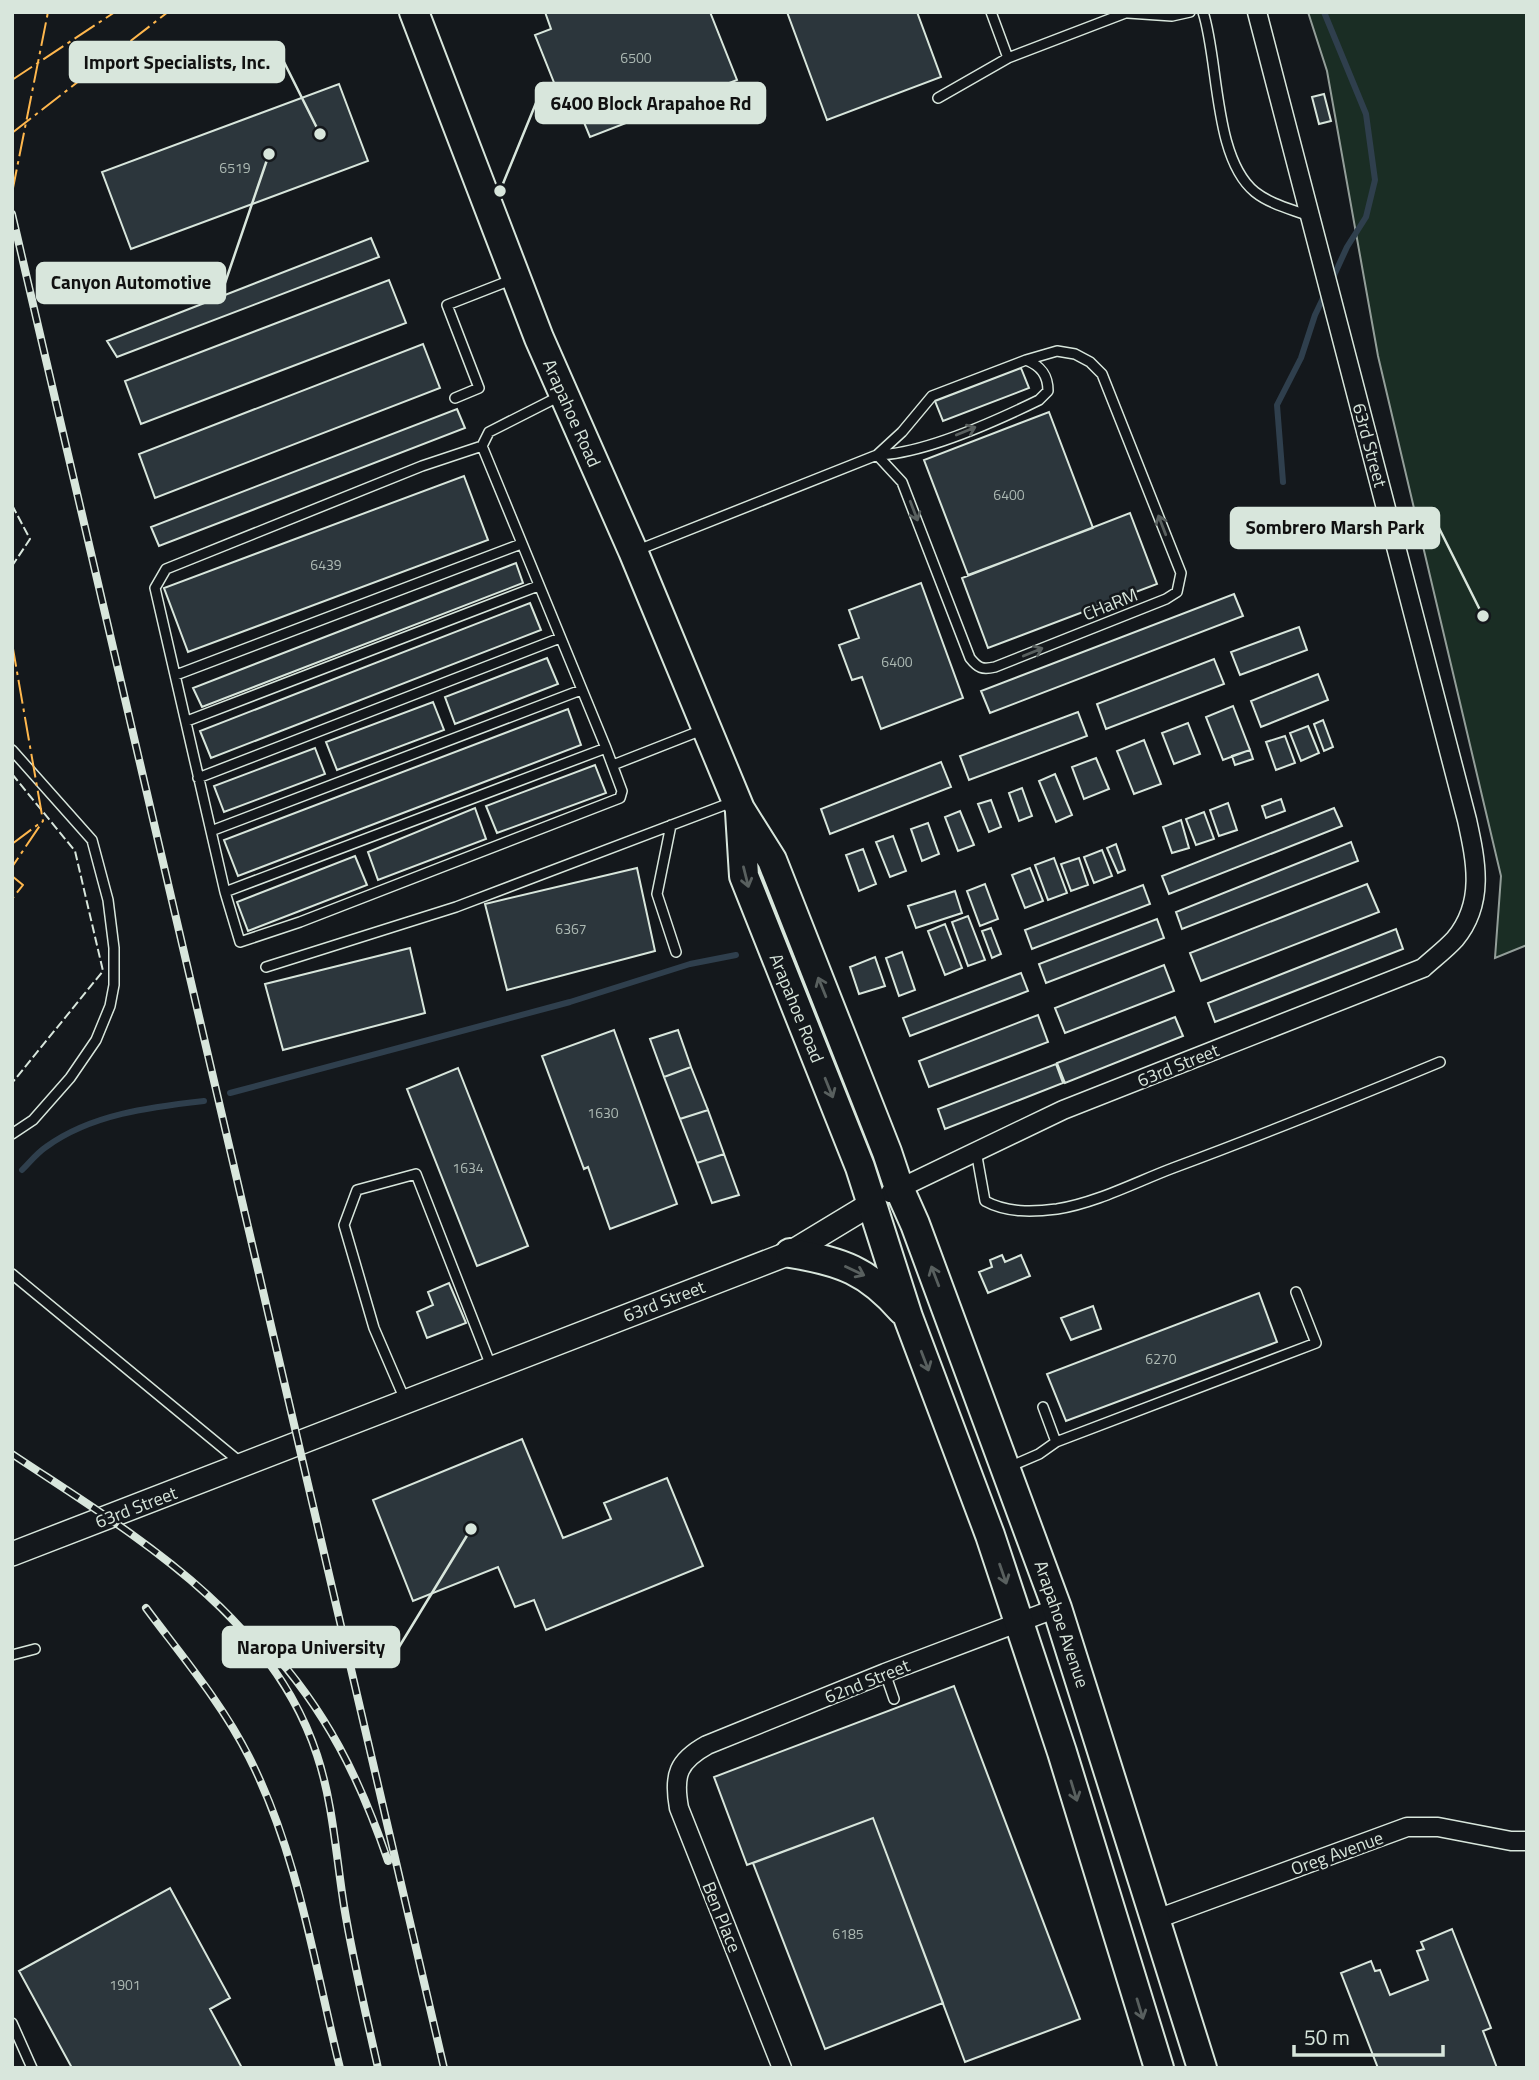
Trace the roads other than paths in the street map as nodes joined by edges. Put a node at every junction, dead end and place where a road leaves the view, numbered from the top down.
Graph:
1 (414, 12) edge
2 (990, 12) edge
3 (1190, 12) edge
4 (1203, 12) edge
5 (1257, 12) edge
6 (1128, 13) edge
7 (1008, 58) junction
8 (938, 98) dead end
9 (1311, 217) junction
10 (515, 278) junction
11 (1026, 360) junction
12 (564, 394) junction
13 (455, 398) dead end
14 (482, 446) junction
15 (877, 456) junction
16 (521, 544) junction
17 (633, 551) junction
18 (538, 586) junction
19 (559, 638) junction
20 (176, 675) junction
21 (581, 690) junction
22 (187, 721) junction
23 (707, 728) junction
24 (606, 748) junction
25 (12, 750) edge
26 (612, 765) junction
27 (198, 778) junction
28 (738, 805) junction
29 (671, 825) junction
30 (211, 831) junction
31 (225, 892) junction
32 (676, 952) dead end
33 (267, 967) dead end
34 (1440, 1062) dead end
35 (12, 1134) edge
36 (976, 1151) junction
37 (899, 1188) junction
38 (871, 1204) junction
39 (790, 1252) junction
40 (12, 1274) edge
41 (1296, 1292) dead end
42 (908, 1317) junction
43 (492, 1368) junction
44 (406, 1402) junction
45 (1043, 1407) dead end
46 (1056, 1442) junction
47 (243, 1465) junction
48 (1007, 1468) junction
49 (12, 1554) edge
50 (1057, 1608) junction
51 (1020, 1622) junction
52 (35, 1649) dead end
53 (12, 1655) edge
54 (885, 1673) junction
55 (894, 1699) dead end
56 (682, 1764) joint
57 (1527, 1841) edge
58 (1154, 1920) junction
59 (12, 2023) edge
60 (32, 2068) edge
61 (782, 2068) edge
62 (1159, 2068) edge
63 (1202, 2068) edge

1 - 10 main road, Arapahoe Road
2 - 7 lane
3 - 6 lane
4 - 9 lane
5 - 9 street, 63rd Street
6 - 7 lane
7 - 8 lane
9 - 36 street, 63rd Street
10 - 12 main road, Arapahoe Road
10 - 13 lane
11 - 15 lane
15 -> 11 lane
15 -> 11 lane, CHaRM
12 - 14 lane
12 - 17 main road, Arapahoe Road
14 - 16 lane
14 - 20 lane
15 - 17 lane
16 - 18 lane
16 - 20 lane
17 - 23 main road, Arapahoe Road
18 - 19 lane
18 - 22 lane
19 - 21 lane
19 - 27 lane
20 - 22 lane
21 - 24 lane
21 - 30 lane
22 - 27 lane
23 - 26 lane
23 - 28 main road, Arapahoe Road
24 - 26 lane
24 - 31 lane
25 - 35 lane
26 - 31 lane
27 - 30 lane
28 - 29 lane
37 -> 28 main road, Arapahoe Road
28 -> 38 main road, Arapahoe Road
29 - 32 lane
29 - 33 lane
30 - 31 lane
34 - 36 lane
36 - 37 street, 63rd Street
37 - 38 street, 63rd Street
48 -> 37 main road, Arapahoe Avenue
38 - 39 street, 63rd Street
38 - 42 main road
39 -> 42 main road
39 - 43 street, 63rd Street
40 - 47 lane
41 - 46 lane
42 -> 51 main road
43 - 44 street, 63rd Street
43 - 44 lane
44 - 47 street, 63rd Street
45 - 46 lane
46 - 48 lane
47 - 49 street, 63rd Street
48 - 50 main road, Arapahoe Avenue
50 - 51 street, 62nd Street
50 - 58 main road, Arapahoe Avenue
51 - 54 street, 62nd Street
51 -> 62 main road
52 - 53 lane
54 - 55 lane
54 - 56 street, 62nd Street
56 - 61 street, Ben Place
57 - 58 street, Oreg Avenue
58 - 63 main road, Arapahoe Avenue
59 - 60 lane

